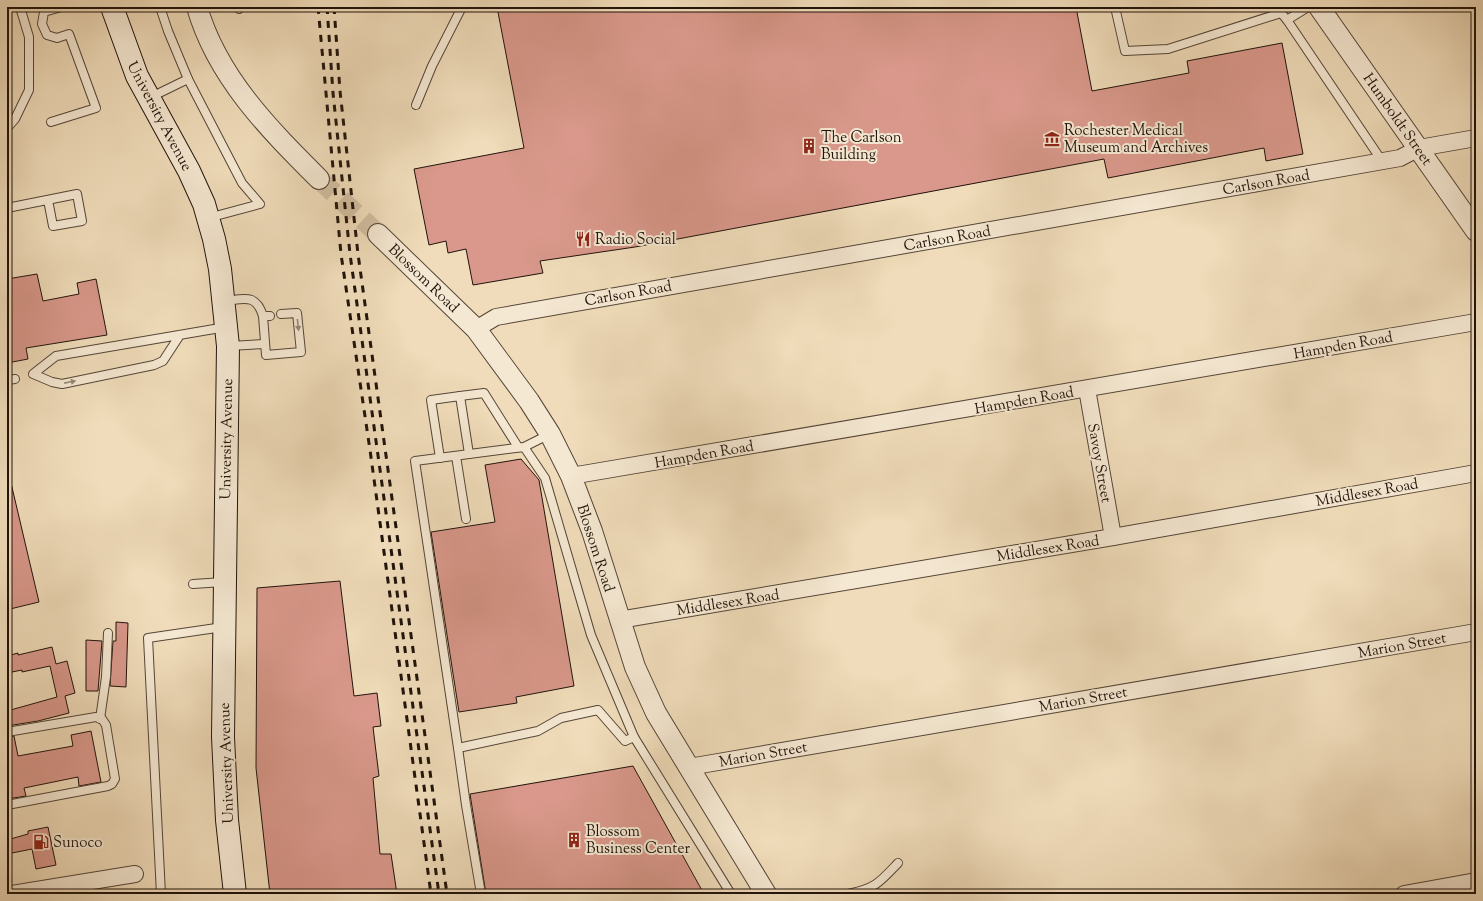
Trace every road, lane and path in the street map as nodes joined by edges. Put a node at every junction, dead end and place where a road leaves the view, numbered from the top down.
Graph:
1 (20, 7) edge
2 (61, 7) edge
3 (112, 7) edge
4 (160, 7) edge
5 (197, 7) edge
6 (462, 7) edge
7 (1115, 7) edge
8 (1308, 7) edge
9 (1319, 7) edge
10 (43, 10) edge
11 (1278, 10) edge
12 (1287, 20) junction
13 (188, 78) junction
14 (148, 98) junction
15 (416, 105) dead end
16 (51, 122) dead end
17 (7, 128) edge
18 (1476, 138) edge
19 (1419, 148) junction
20 (1382, 161) junction
21 (319, 179) tunnel mouth
22 (48, 200) junction
23 (7, 208) edge
24 (208, 218) junction
25 (1476, 231) edge
26 (378, 234) tunnel mouth
27 (224, 301) junction
28 (281, 314) dead end
29 (1476, 322) edge
30 (476, 329) junction
31 (180, 335) junction
32 (227, 336) junction
33 (265, 344) junction
34 (1087, 389) junction
35 (460, 396) junction
36 (550, 434) junction
37 (521, 447) junction
38 (469, 454) junction
39 (456, 456) junction
40 (440, 458) junction
41 (1476, 473) edge
42 (571, 476) junction
43 (466, 519) dead end
44 (1113, 537) junction
45 (224, 582) junction
46 (193, 584) dead end
47 (619, 620) junction
48 (224, 626) junction
49 (1476, 632) edge
50 (108, 633) dead end
51 (100, 719) junction
52 (7, 732) edge
53 (634, 737) junction
54 (458, 748) junction
55 (689, 767) junction
56 (7, 805) edge
57 (898, 863) dead end
58 (135, 874) dead end
59 (1476, 881) edge
60 (1451, 890) edge
61 (12, 894) edge
62 (161, 894) edge
63 (235, 894) edge
64 (481, 894) edge
65 (731, 894) edge
66 (766, 894) edge
67 (848, 894) edge
68 (1404, 894) edge

1 - 17 lane
2 - 10 lane
3 - 14 main road, University Avenue
4 - 13 lane
5 - 21 street
6 - 15 lane
7 - 11 lane
8 - 12 lane
9 - 19 street, Humboldt Street
10 - 16 lane
11 - 12 lane
12 - 20 lane
13 - 14 lane
13 - 24 lane
14 - 24 main road, University Avenue
18 - 19 street, Carlson Road
19 - 20 street, Carlson Road
19 - 25 street, Humboldt Street
20 - 30 street, Carlson Road
22 - 22 lane
22 - 23 lane
24 - 27 main road, University Avenue
26 - 30 street, Blossom Road
27 - 32 main road, University Avenue
27 - 33 lane
28 -> 33 lane
29 - 34 street, Hampden Road
30 - 36 street, Blossom Road
31 -> 31 lane
31 - 32 lane
32 - 33 lane
32 - 45 main road, University Avenue
34 - 42 street, Hampden Road
34 - 44 street, Savoy Street
35 - 37 lane
35 - 38 lane
35 - 40 lane
36 - 37 lane
36 - 42 street, Blossom Road
37 - 38 lane
37 - 53 lane
38 - 39 lane
39 - 40 lane
39 - 43 lane
40 - 54 lane
41 - 44 street, Middlesex Road
42 - 47 street, Blossom Road
44 - 47 street, Middlesex Road
45 - 46 lane
45 - 48 main road, University Avenue
47 - 55 street, Blossom Road
48 - 62 lane
48 - 63 main road, University Avenue
49 - 55 street, Marion Street
50 - 51 lane
51 - 52 lane
51 - 56 lane
53 - 54 lane
53 - 65 lane
54 - 64 lane
55 - 66 street, Blossom Road
57 - 67 lane
58 - 61 street
59 - 60 street
60 - 68 street

